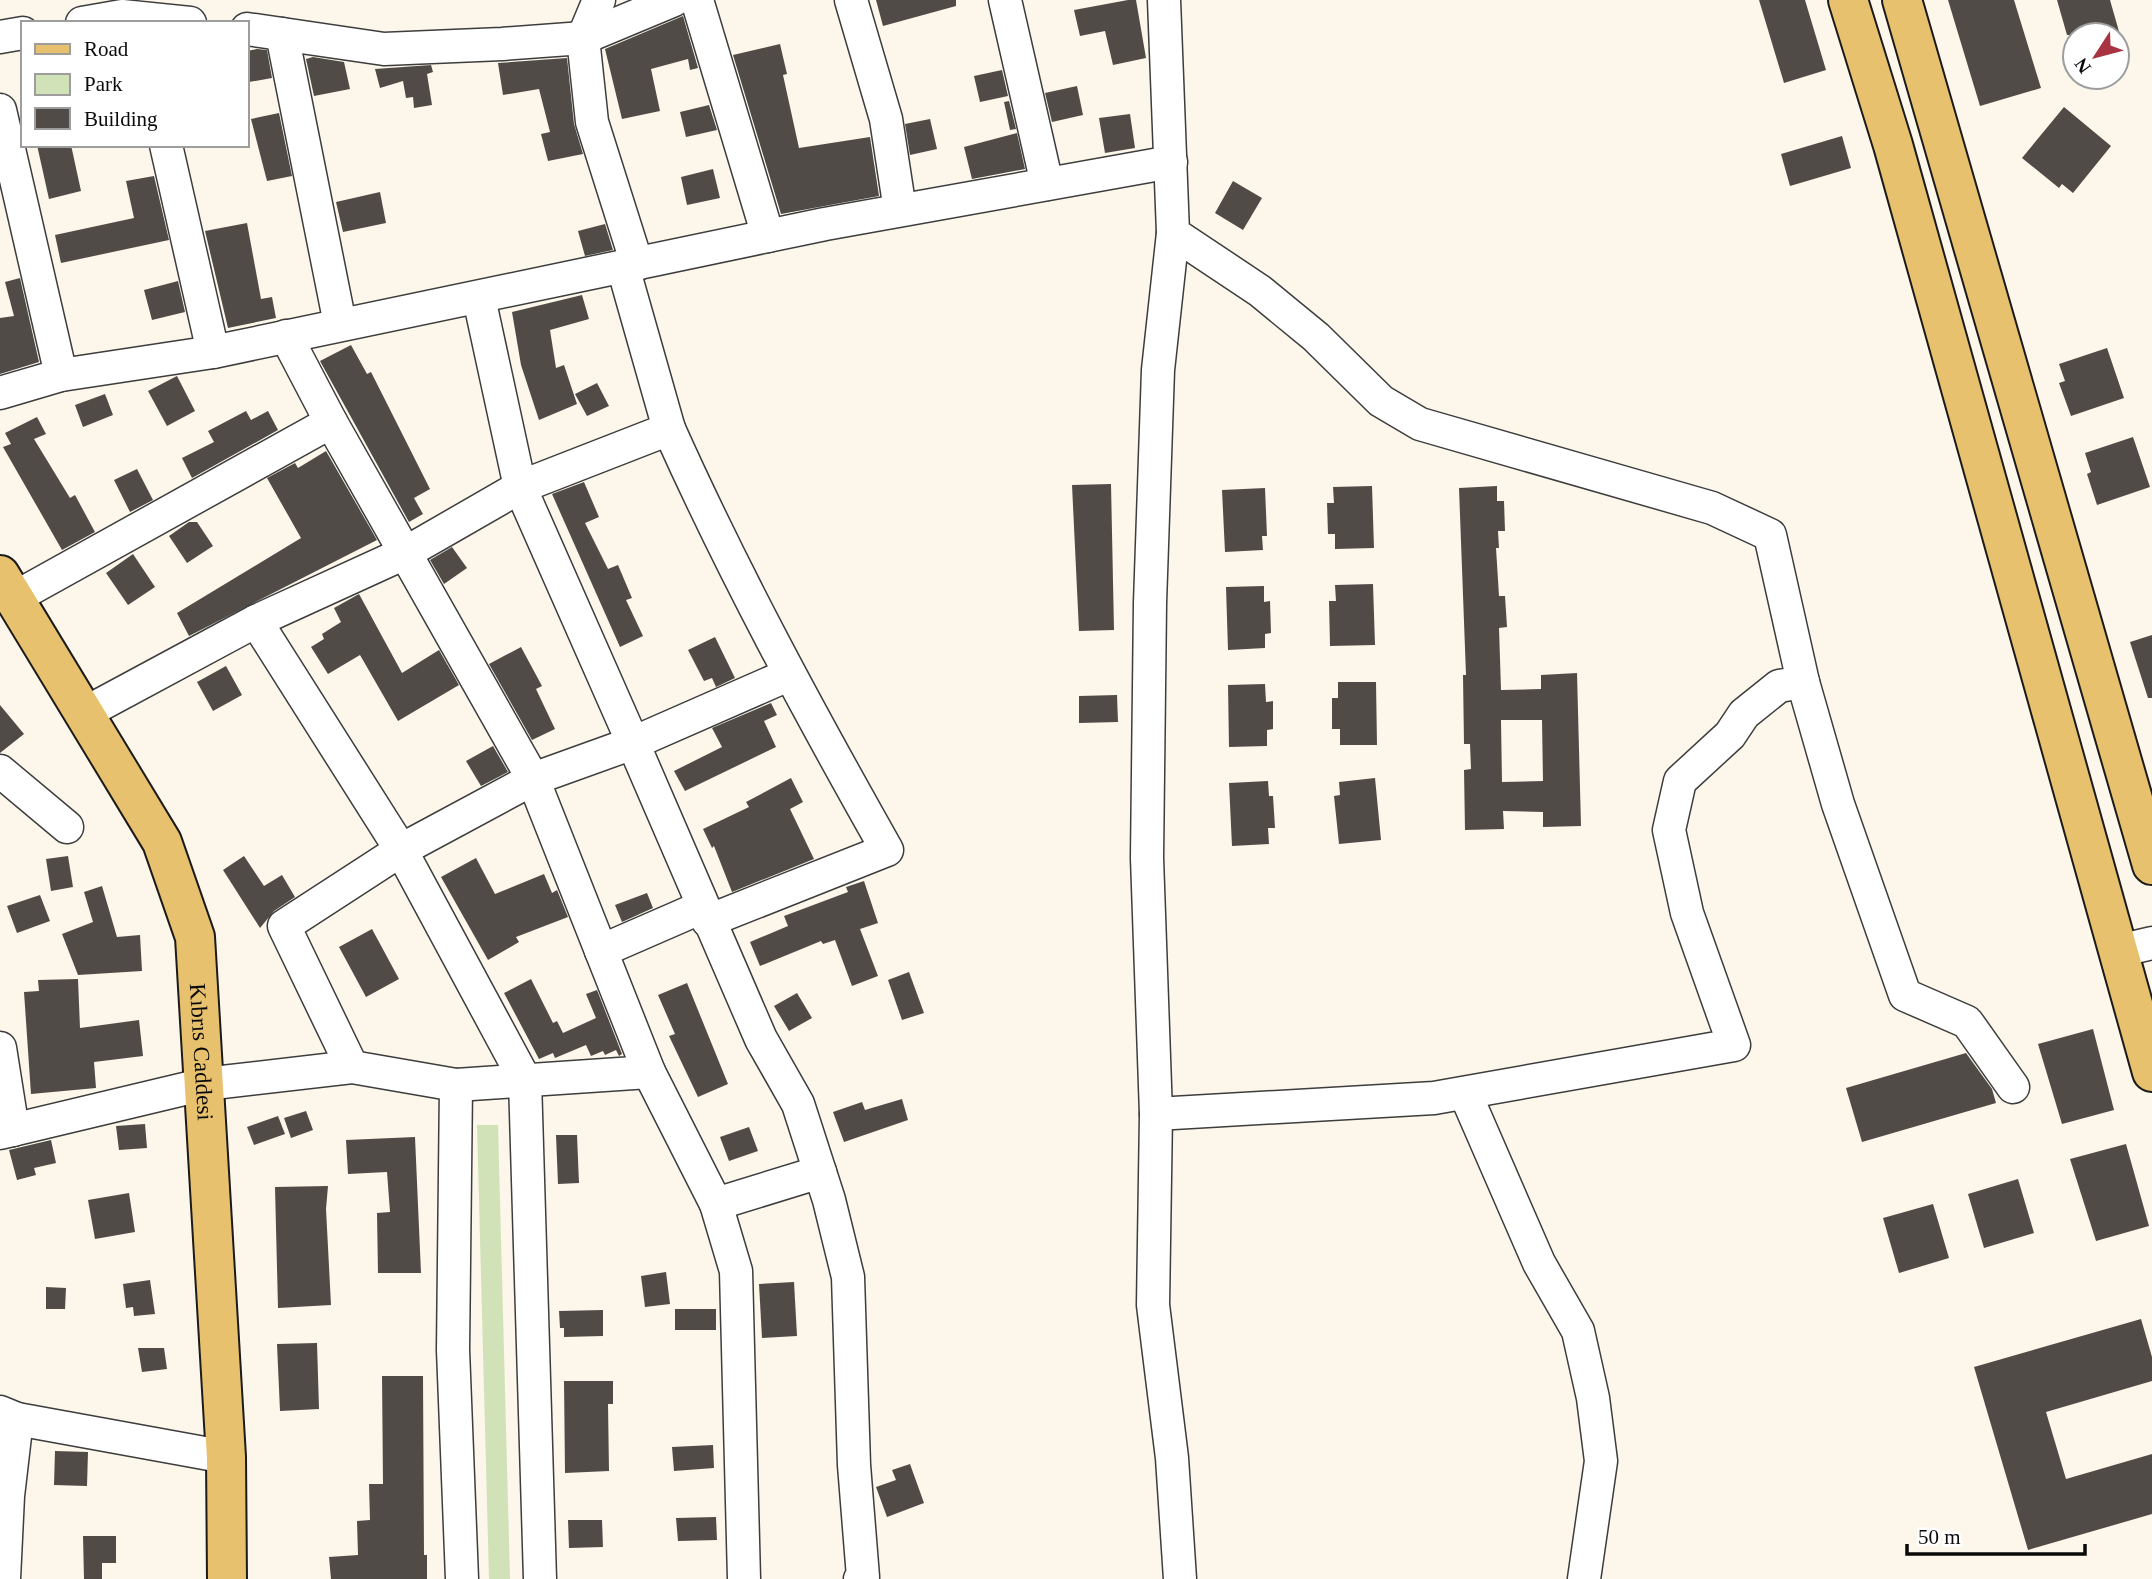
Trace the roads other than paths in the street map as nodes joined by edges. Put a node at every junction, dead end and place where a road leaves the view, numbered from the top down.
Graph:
1 (599, 0) edge
2 (674, 0) edge
3 (697, 0) edge
4 (850, 0) edge
5 (1005, 0) edge
6 (1164, 0) edge
7 (1848, 0) edge
8 (1902, 0) edge
9 (138, 20) edge
10 (93, 21) edge
11 (248, 29) edge
12 (21, 33) edge
13 (282, 34) junction
14 (0, 37) edge
15 (583, 38) junction
16 (0, 110) edge
17 (166, 147) edge
18 (1171, 162) junction
19 (1047, 184) junction
20 (900, 210) junction
21 (1173, 233) junction
22 (768, 236) junction
23 (630, 265) junction
24 (480, 298) junction
25 (340, 324) junction
26 (286, 335) junction
27 (213, 352) junction
28 (61, 375) junction
29 (0, 393) edge
30 (331, 422) junction
31 (669, 429) junction
32 (520, 487) junction
33 (407, 552) junction
34 (7, 587) edge
35 (256, 621) junction
36 (788, 676) junction
37 (1804, 682) junction
38 (85, 713) junction
39 (633, 743) junction
40 (0, 771) edge
41 (533, 779) junction
42 (67, 827) dead end
43 (401, 850) junction
44 (2152, 865) edge
45 (705, 914) junction
46 (2135, 947) edge
47 (601, 951) junction
48 (0, 1048) edge
49 (352, 1067) junction
50 (649, 1072) junction
51 (2152, 1072) edge
52 (525, 1080) junction
53 (205, 1084) junction
54 (456, 1085) junction
55 (2013, 1087) dead end
56 (1465, 1093) junction
57 (1156, 1114) junction
58 (6, 1132) edge
59 (820, 1172) junction
60 (716, 1204) junction
61 (9, 1416) edge
62 (226, 1457) junction
63 (4, 1495) edge
64 (863, 1578) edge
65 (4, 1579) edge
66 (227, 1579) edge
67 (462, 1579) edge
68 (540, 1579) edge
69 (744, 1579) edge
70 (1180, 1579) edge
71 (1584, 1579) edge

1 - 15 street
2 - 15 street
3 - 22 street
4 - 20 street
5 - 19 street
6 - 18 street
7 - 46 main road
8 - 44 main road
9 - 10 street
11 - 13 street
12 - 14 street
13 - 15 street
13 - 25 street
15 - 23 street
16 - 28 street
17 - 27 street
18 - 19 street
18 - 21 street
19 - 20 street
20 - 22 street
21 - 37 street
21 - 57 street
22 - 23 street
23 - 24 street
23 - 31 street
24 - 25 street
24 - 32 street
25 - 26 street
26 - 27 street
26 - 30 street
27 - 28 street
28 - 29 street
30 - 33 street
30 - 34 street
31 - 32 street
31 - 36 street
32 - 33 street
32 - 39 street
33 - 35 street
33 - 41 street
34 - 38 main road, Kıbrıs Caddesi
35 - 38 street
35 - 43 street
36 - 39 street
36 - 45 street
37 - 55 street
37 - 56 street
38 - 53 main road, Kıbrıs Caddesi
39 - 41 street
39 - 45 street
40 - 42 street
41 - 43 street
41 - 47 street
43 - 49 street
43 - 52 street
45 - 47 street
45 - 59 street
46 - 51 main road
47 - 50 street
48 - 58 street
49 - 53 street
49 - 54 street
50 - 52 street
50 - 60 street
52 - 54 street
52 - 68 street
53 - 58 street
53 - 62 main road, Kıbrıs Caddesi
54 - 67 street
56 - 57 street
56 - 71 street
57 - 70 street
59 - 60 street
59 - 64 street
60 - 69 street
61 - 62 street
61 - 63 street
62 - 66 main road, Kıbrıs Caddesi
63 - 65 street

